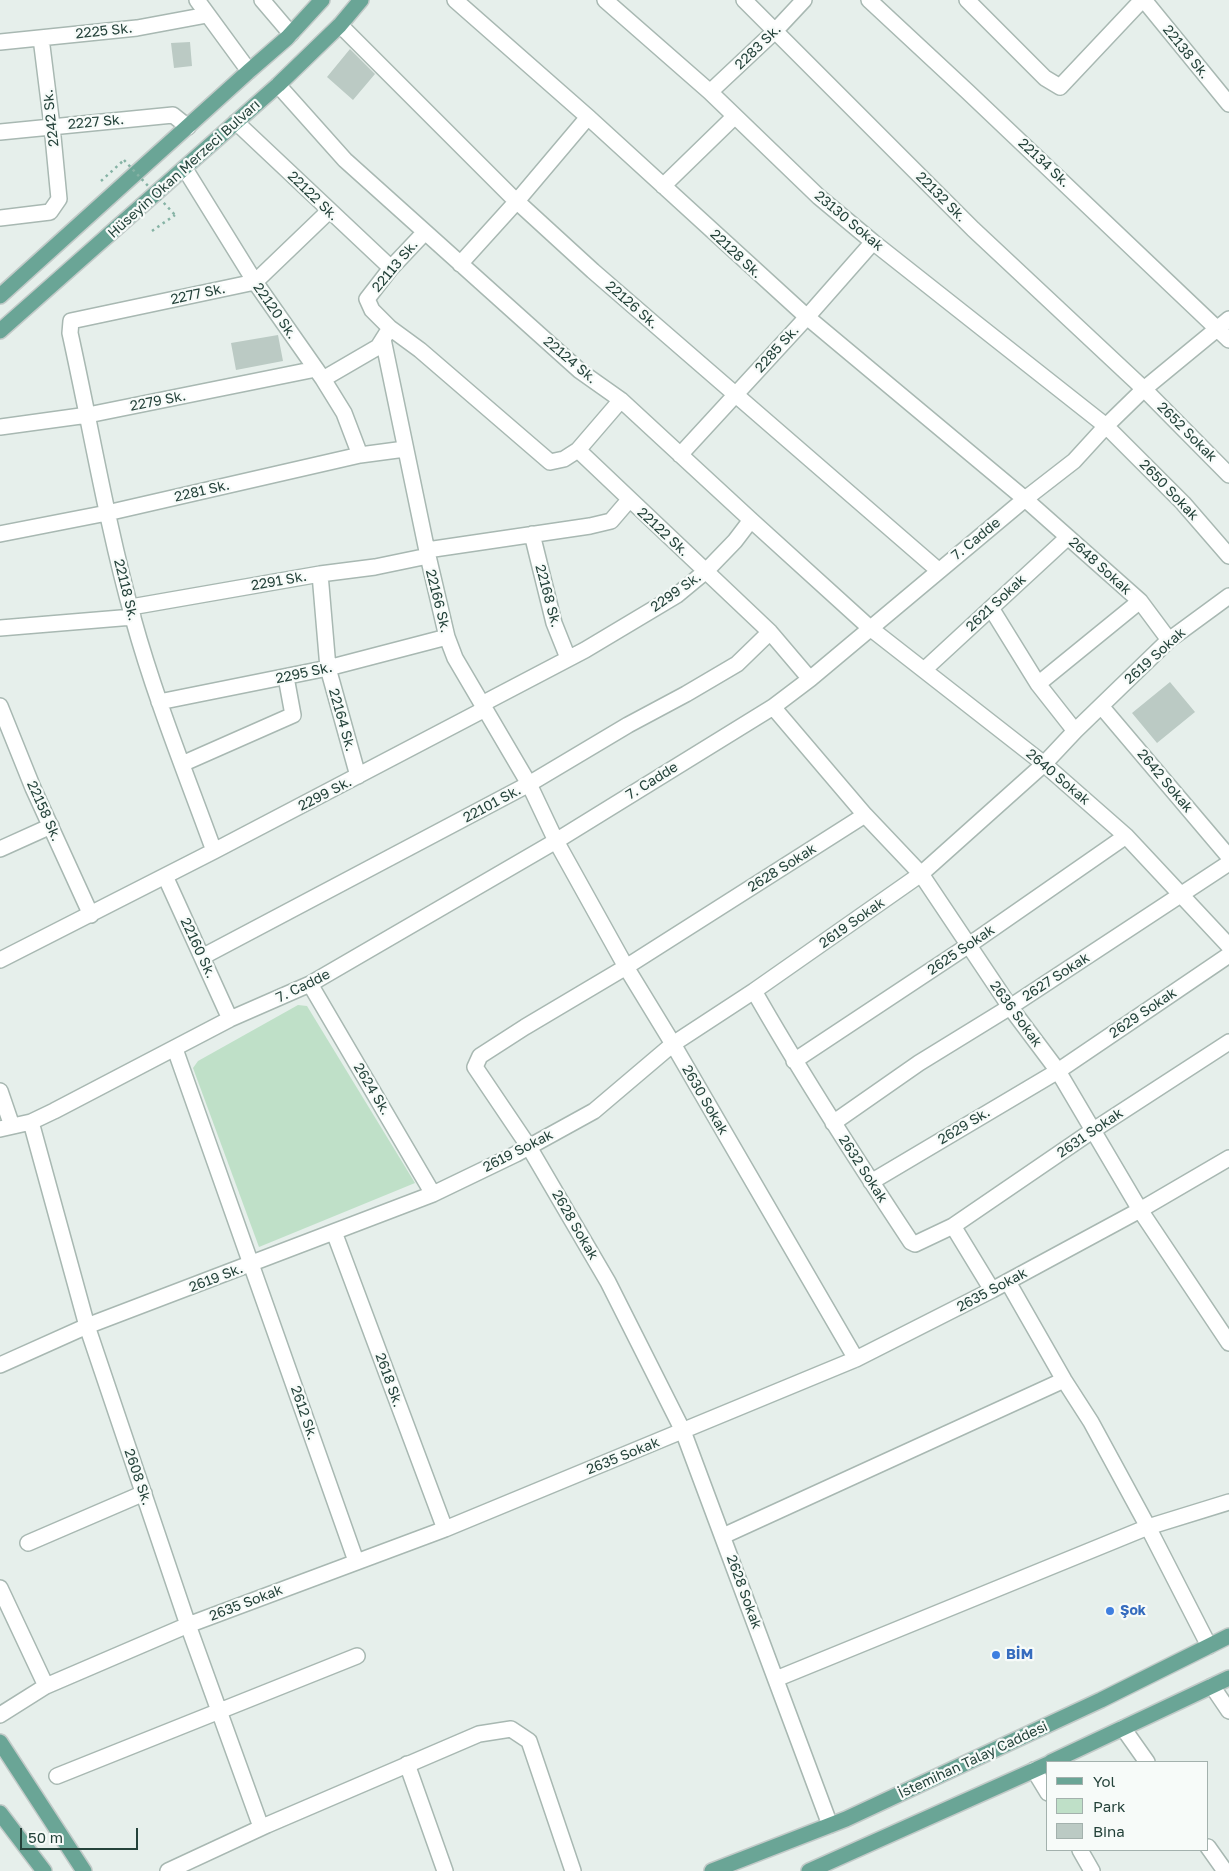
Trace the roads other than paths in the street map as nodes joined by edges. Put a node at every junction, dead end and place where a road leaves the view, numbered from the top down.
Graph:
1 (197, 0) edge
2 (262, 0) edge
3 (322, 0) edge
4 (361, 0) edge
5 (456, 0) edge
6 (605, 0) edge
7 (744, 0) edge
8 (804, 0) edge
9 (869, 0) edge
10 (967, 0) edge
11 (1143, 0) edge
12 (207, 15) junction
13 (340, 25) junction
14 (775, 31) junction
15 (291, 34) junction
16 (41, 38) junction
17 (0, 42) edge
18 (249, 71) junction
19 (278, 85) junction
20 (710, 92) junction
21 (1229, 104) edge
22 (735, 116) junction
23 (588, 117) junction
24 (236, 122) junction
25 (52, 126) junction
26 (188, 127) junction
27 (0, 132) edge
28 (185, 169) junction
29 (663, 186) junction
30 (517, 201) junction
31 (329, 211) junction
32 (0, 218) edge
33 (425, 232) junction
34 (873, 242) junction
35 (460, 264) junction
36 (391, 268) junction
37 (254, 282) junction
38 (0, 296) edge
39 (807, 317) junction
40 (71, 320) joint
41 (1224, 323) edge
42 (0, 332) edge
43 (386, 333) junction
44 (1229, 340) edge
45 (320, 374) junction
46 (1144, 389) junction
47 (736, 395) junction
48 (621, 400) junction
49 (88, 415) junction
50 (1106, 426) junction
51 (0, 427) edge
52 (405, 449) junction
53 (578, 450) junction
54 (360, 455) junction
55 (680, 455) junction
56 (1229, 475) edge
57 (1025, 499) junction
58 (629, 500) junction
59 (107, 513) junction
60 (750, 520) junction
61 (0, 534) edge
62 (532, 534) junction
63 (1068, 537) junction
64 (427, 553) junction
65 (1229, 556) edge
66 (938, 570) junction
67 (706, 572) junction
68 (320, 574) junction
69 (1229, 596) edge
70 (1140, 601) junction
71 (991, 608) junction
72 (132, 612) junction
73 (0, 628) edge
74 (870, 628) junction
75 (770, 632) junction
76 (447, 637) junction
77 (1169, 640) junction
78 (568, 658) junction
79 (328, 668) junction
80 (925, 669) junction
81 (286, 677) junction
82 (810, 679) junction
83 (1038, 684) junction
84 (159, 702) junction
85 (0, 706) edge
86 (1101, 706) junction
87 (484, 707) junction
88 (773, 707) junction
89 (1075, 730) junction
90 (182, 764) junction
91 (1044, 764) junction
92 (358, 776) junction
93 (529, 784) junction
94 (865, 815) junction
95 (51, 826) junction
96 (1126, 836) junction
97 (556, 841) junction
98 (0, 849) edge
99 (214, 851) junction
100 (1229, 857) edge
101 (1229, 863) edge
102 (922, 874) junction
103 (165, 876) junction
104 (1182, 895) junction
105 (91, 915) junction
106 (969, 945) junction
107 (1229, 946) edge
108 (1229, 955) edge
109 (202, 957) junction
110 (0, 960) edge
111 (626, 967) junction
112 (310, 984) junction
113 (754, 991) junction
114 (1010, 1007) junction
115 (230, 1019) junction
116 (1229, 1042) edge
117 (673, 1044) junction
118 (176, 1049) junction
119 (794, 1061) junction
120 (1058, 1071) junction
121 (0, 1091) edge
122 (31, 1122) junction
123 (833, 1123) junction
124 (6, 1127) edge
125 (1092, 1131) junction
126 (529, 1146) junction
127 (1229, 1158) edge
128 (871, 1182) junction
129 (433, 1194) junction
130 (1140, 1210) junction
131 (953, 1226) junction
132 (334, 1232) junction
133 (252, 1264) junction
134 (1008, 1282) junction
135 (992, 1290) junction
136 (87, 1326) junction
137 (1229, 1343) edge
138 (856, 1359) junction
139 (0, 1364) edge
140 (1064, 1380) junction
141 (683, 1431) junction
142 (144, 1493) junction
143 (1229, 1502) edge
144 (1148, 1527) junction
145 (444, 1528) junction
146 (723, 1536) junction
147 (28, 1542) dead end
148 (356, 1562) junction
149 (0, 1588) edge
150 (188, 1625) junction
151 (1229, 1636) edge
152 (1209, 1646) junction
153 (358, 1656) dead end
154 (776, 1678) junction
155 (1229, 1678) edge
156 (46, 1686) junction
157 (1212, 1686) junction
158 (219, 1711) junction
159 (1229, 1711) edge
160 (0, 1715) edge
161 (1123, 1728) junction
162 (0, 1742) edge
163 (1053, 1761) edge
164 (1146, 1761) edge
165 (407, 1764) junction
166 (1044, 1765) edge
167 (57, 1776) dead end
168 (1046, 1780) edge
169 (0, 1813) edge
170 (830, 1825) junction
171 (261, 1828) junction
172 (1209, 1848) edge
173 (1081, 1851) edge
174 (44, 1871) edge
175 (84, 1871) edge
176 (168, 1871) edge
177 (445, 1871) edge
178 (573, 1871) edge
179 (712, 1871) edge
180 (812, 1871) edge
181 (1092, 1871) edge
182 (1225, 1871) edge

1 - 12 street
2 - 15 street
3 - 15 main road, Hüseyin Okan Merzeci Bulvarı
4 - 13 main road, Hüseyin Okan Merzeci Bulvarı
5 - 23 street, 22128 Sk.
6 - 20 street, 23130 Sokak
7 - 14 street, 22132 Sk.
8 - 14 street, 2283 Sk.
9 - 41 street, 22134 Sk.
10 - 11 street
11 - 21 street, 22138 Sk.
12 - 16 street, 2225 Sk.
12 - 18 street
13 - 19 main road, Hüseyin Okan Merzeci Bulvarı
13 - 30 street, 22126 Sk.
14 - 20 street, 2283 Sk.
14 - 46 street, 22132 Sk.
15 - 18 main road, Hüseyin Okan Merzeci Bulvarı
16 - 17 street, 2225 Sk.
16 - 25 street, 2242 Sk.
18 - 26 main road, Hüseyin Okan Merzeci Bulvarı
19 - 24 main road, Hüseyin Okan Merzeci Bulvarı
19 - 33 street, 22124 Sk.
20 - 22 street, 23130 Sokak
22 - 29 street
22 - 34 street, 23130 Sokak
23 - 29 street, 22128 Sk.
23 - 30 street
24 - 28 main road, Hüseyin Okan Merzeci Bulvarı
24 - 31 street, 22122 Sk.
25 - 26 street, 2227 Sk.
25 - 27 street, 2227 Sk.
25 - 32 street, 2242 Sk.
26 - 38 main road, Hüseyin Okan Merzeci Bulvarı
28 - 37 street, 22120 Sk.
28 - 42 main road, Hüseyin Okan Merzeci Bulvarı
29 - 39 street, 22128 Sk.
30 - 35 street
30 - 47 street, 22126 Sk.
31 - 36 street, 22122 Sk.
31 - 37 street
33 - 35 street, 22124 Sk.
33 - 36 street, 22113 Sk.
34 - 39 street, 2285 Sk.
34 - 50 street, 23130 Sokak
35 - 48 street, 22124 Sk.
36 - 43 street, 22113 Sk.
37 - 40 street, 2277 Sk.
37 - 45 street, 22120 Sk.
39 - 47 street, 2285 Sk.
39 - 57 street, 22128 Sk.
40 - 49 street, 22118 Sk.
41 - 44 street, 22134 Sk.
41 - 46 street, 7. Cadde
43 - 45 street
43 - 52 street, 22166 Sk.
43 - 53 street
45 - 49 street, 2279 Sk.
45 - 54 street, 22120 Sk.
46 - 50 street, 7. Cadde
46 - 56 street, 2652 Sokak
47 - 55 street, 2285 Sk.
47 - 66 street, 22126 Sk.
48 - 53 street
48 - 55 street, 22124 Sk.
49 - 51 street, 2279 Sk.
49 - 59 street, 22118 Sk.
50 - 57 street, 7. Cadde
50 - 65 street, 2650 Sokak
52 - 54 street, 2281 Sk.
52 - 64 street, 22166 Sk.
53 - 58 street, 22122 Sk.
54 - 59 street, 2281 Sk.
55 - 60 street, 22124 Sk.
57 - 63 street, 2648 Sokak
57 - 66 street, 7. Cadde
58 - 62 street, 2291 Sk.
58 - 67 street, 22122 Sk.
59 - 61 street, 2281 Sk.
59 - 72 street, 22118 Sk.
60 - 67 street, 2299 Sk.
60 - 74 street, 22124 Sk.
62 - 64 street, 2291 Sk.
62 - 78 street, 22168 Sk.
63 - 70 street, 2648 Sokak
63 - 71 street, 2621 Sokak
64 - 68 street, 2291 Sk.
64 - 76 street, 22166 Sk.
66 - 74 street, 7. Cadde
67 - 75 street, 22122 Sk.
67 - 78 street, 2299 Sk.
68 - 72 street, 2291 Sk.
68 - 79 street, 22164 Sk.
69 - 77 street, 2619 Sokak
70 - 77 street, 2648 Sokak
70 - 83 street
71 - 80 street, 2621 Sokak
71 - 83 street
72 - 73 street, 2291 Sk.
72 - 84 street, 22118 Sk.
74 - 80 street, 2640 Sokak
74 - 82 street, 7. Cadde
75 - 82 street, 22122 Sk.
75 - 93 street, 22101 Sk.
76 - 79 street, 2295 Sk.
76 - 87 street, 22166 Sk.
77 - 86 street, 2619 Sokak
78 - 87 street, 2299 Sk.
79 - 81 street, 2295 Sk.
79 - 92 street, 22164 Sk.
80 - 91 street, 2640 Sokak
81 - 84 street, 2295 Sk.
81 - 90 street
82 - 88 street, 7. Cadde
83 - 89 street
84 - 90 street, 22118 Sk.
85 - 95 street, 22158 Sk.
86 - 89 street, 2619 Sokak
86 - 100 street, 2642 Sokak
87 - 92 street, 2299 Sk.
87 - 93 street, 22166 Sk.
88 - 94 street, 2636 Sokak
88 - 97 street, 7. Cadde
89 - 91 street, 2619 Sokak
90 - 99 street, 22118 Sk.
91 - 96 street, 2640 Sokak
91 - 102 street, 2619 Sokak
92 - 99 street, 2299 Sk.
93 - 97 street, 22166 Sk.
93 - 109 street, 22101 Sk.
94 - 102 street, 2636 Sokak
94 - 111 street, 2628 Sokak
95 - 98 street
95 - 105 street, 22158 Sk.
96 - 104 street, 2640 Sokak
96 - 106 street, 2625 Sokak
97 - 111 street, 2630 Sokak
97 - 112 street, 7. Cadde
99 - 103 street, 2299 Sk.
101 - 104 street, 2627 Sokak
102 - 106 street, 2636 Sokak
102 - 113 street, 2619 Sokak
103 - 105 street, 2299 Sk.
103 - 109 street, 22160 Sk.
104 - 107 street, 2640 Sokak
104 - 114 street, 2627 Sokak
105 - 110 street, 2299 Sk.
106 - 114 street, 2636 Sokak
106 - 119 street, 2625 Sokak
108 - 120 street, 2629 Sokak
109 - 115 street, 22160 Sk.
111 - 117 street, 2630 Sokak
111 - 126 street, 2628 Sokak
112 - 115 street, 7. Cadde
112 - 129 street, 2624 Sk.
113 - 117 street, 2619 Sokak
113 - 119 street, 2632 Sokak
114 - 120 street, 2636 Sokak
114 - 123 street, 2627 Sokak
115 - 118 street, 7. Cadde
116 - 125 street, 2631 Sokak
117 - 126 street, 2619 Sokak
117 - 138 street, 2630 Sokak
118 - 122 street, 7. Cadde
118 - 133 street, 2612 Sk.
119 - 123 street, 2632 Sokak
120 - 125 street, 2636 Sokak
120 - 128 street, 2629 Sk.
121 - 124 street
122 - 124 street, 7. Cadde
122 - 136 street, 2608 Sk.
123 - 128 street, 2632 Sokak
125 - 130 street, 2636 Sokak
125 - 131 street, 2631 Sokak
126 - 129 street, 2619 Sokak
126 - 141 street, 2628 Sokak
127 - 130 street, 2635 Sokak
128 - 131 street, 2632 Sokak
129 - 132 street, 2619 Sk.
130 - 134 street, 2635 Sokak
130 - 137 street, 2636 Sokak
131 - 135 street
132 - 133 street, 2619 Sk.
132 - 145 street, 2618 Sk.
133 - 136 street, 2619 Sk.
133 - 148 street, 2612 Sk.
134 - 135 street, 2635 Sokak
134 - 140 street
135 - 138 street, 2635 Sokak
136 - 139 street, 2619 Sk.
136 - 142 street, 2608 Sk.
138 - 141 street, 2635 Sokak
140 - 144 street
140 - 146 street
141 - 145 street, 2635 Sokak
141 - 146 street, 2628 Sokak
142 - 147 street
142 - 150 street, 2608 Sk.
143 - 144 street
144 - 152 street
144 - 154 street
145 - 148 street, 2635 Sokak
146 - 154 street, 2628 Sokak
148 - 150 street, 2635 Sokak
149 - 156 street
150 - 156 street, 2635 Sokak
150 - 158 street, 2608 Sk.
151 - 152 main road, İstemihan Talay Caddesi
152 - 170 main road, İstemihan Talay Caddesi
153 - 158 street
154 - 170 street, 2628 Sokak
155 - 157 main road
156 - 160 street, 2635 Sokak
157 - 159 street
157 - 161 main road
158 - 167 street
158 - 171 street, 2608 Sk.
161 - 163 main road
161 - 164 street
162 - 175 main road
165 - 171 street
165 - 177 street
165 - 178 street
166 - 168 street
166 - 180 main road
169 - 174 main road
170 - 179 main road, İstemihan Talay Caddesi
171 - 176 street
172 - 182 street
173 - 181 street

